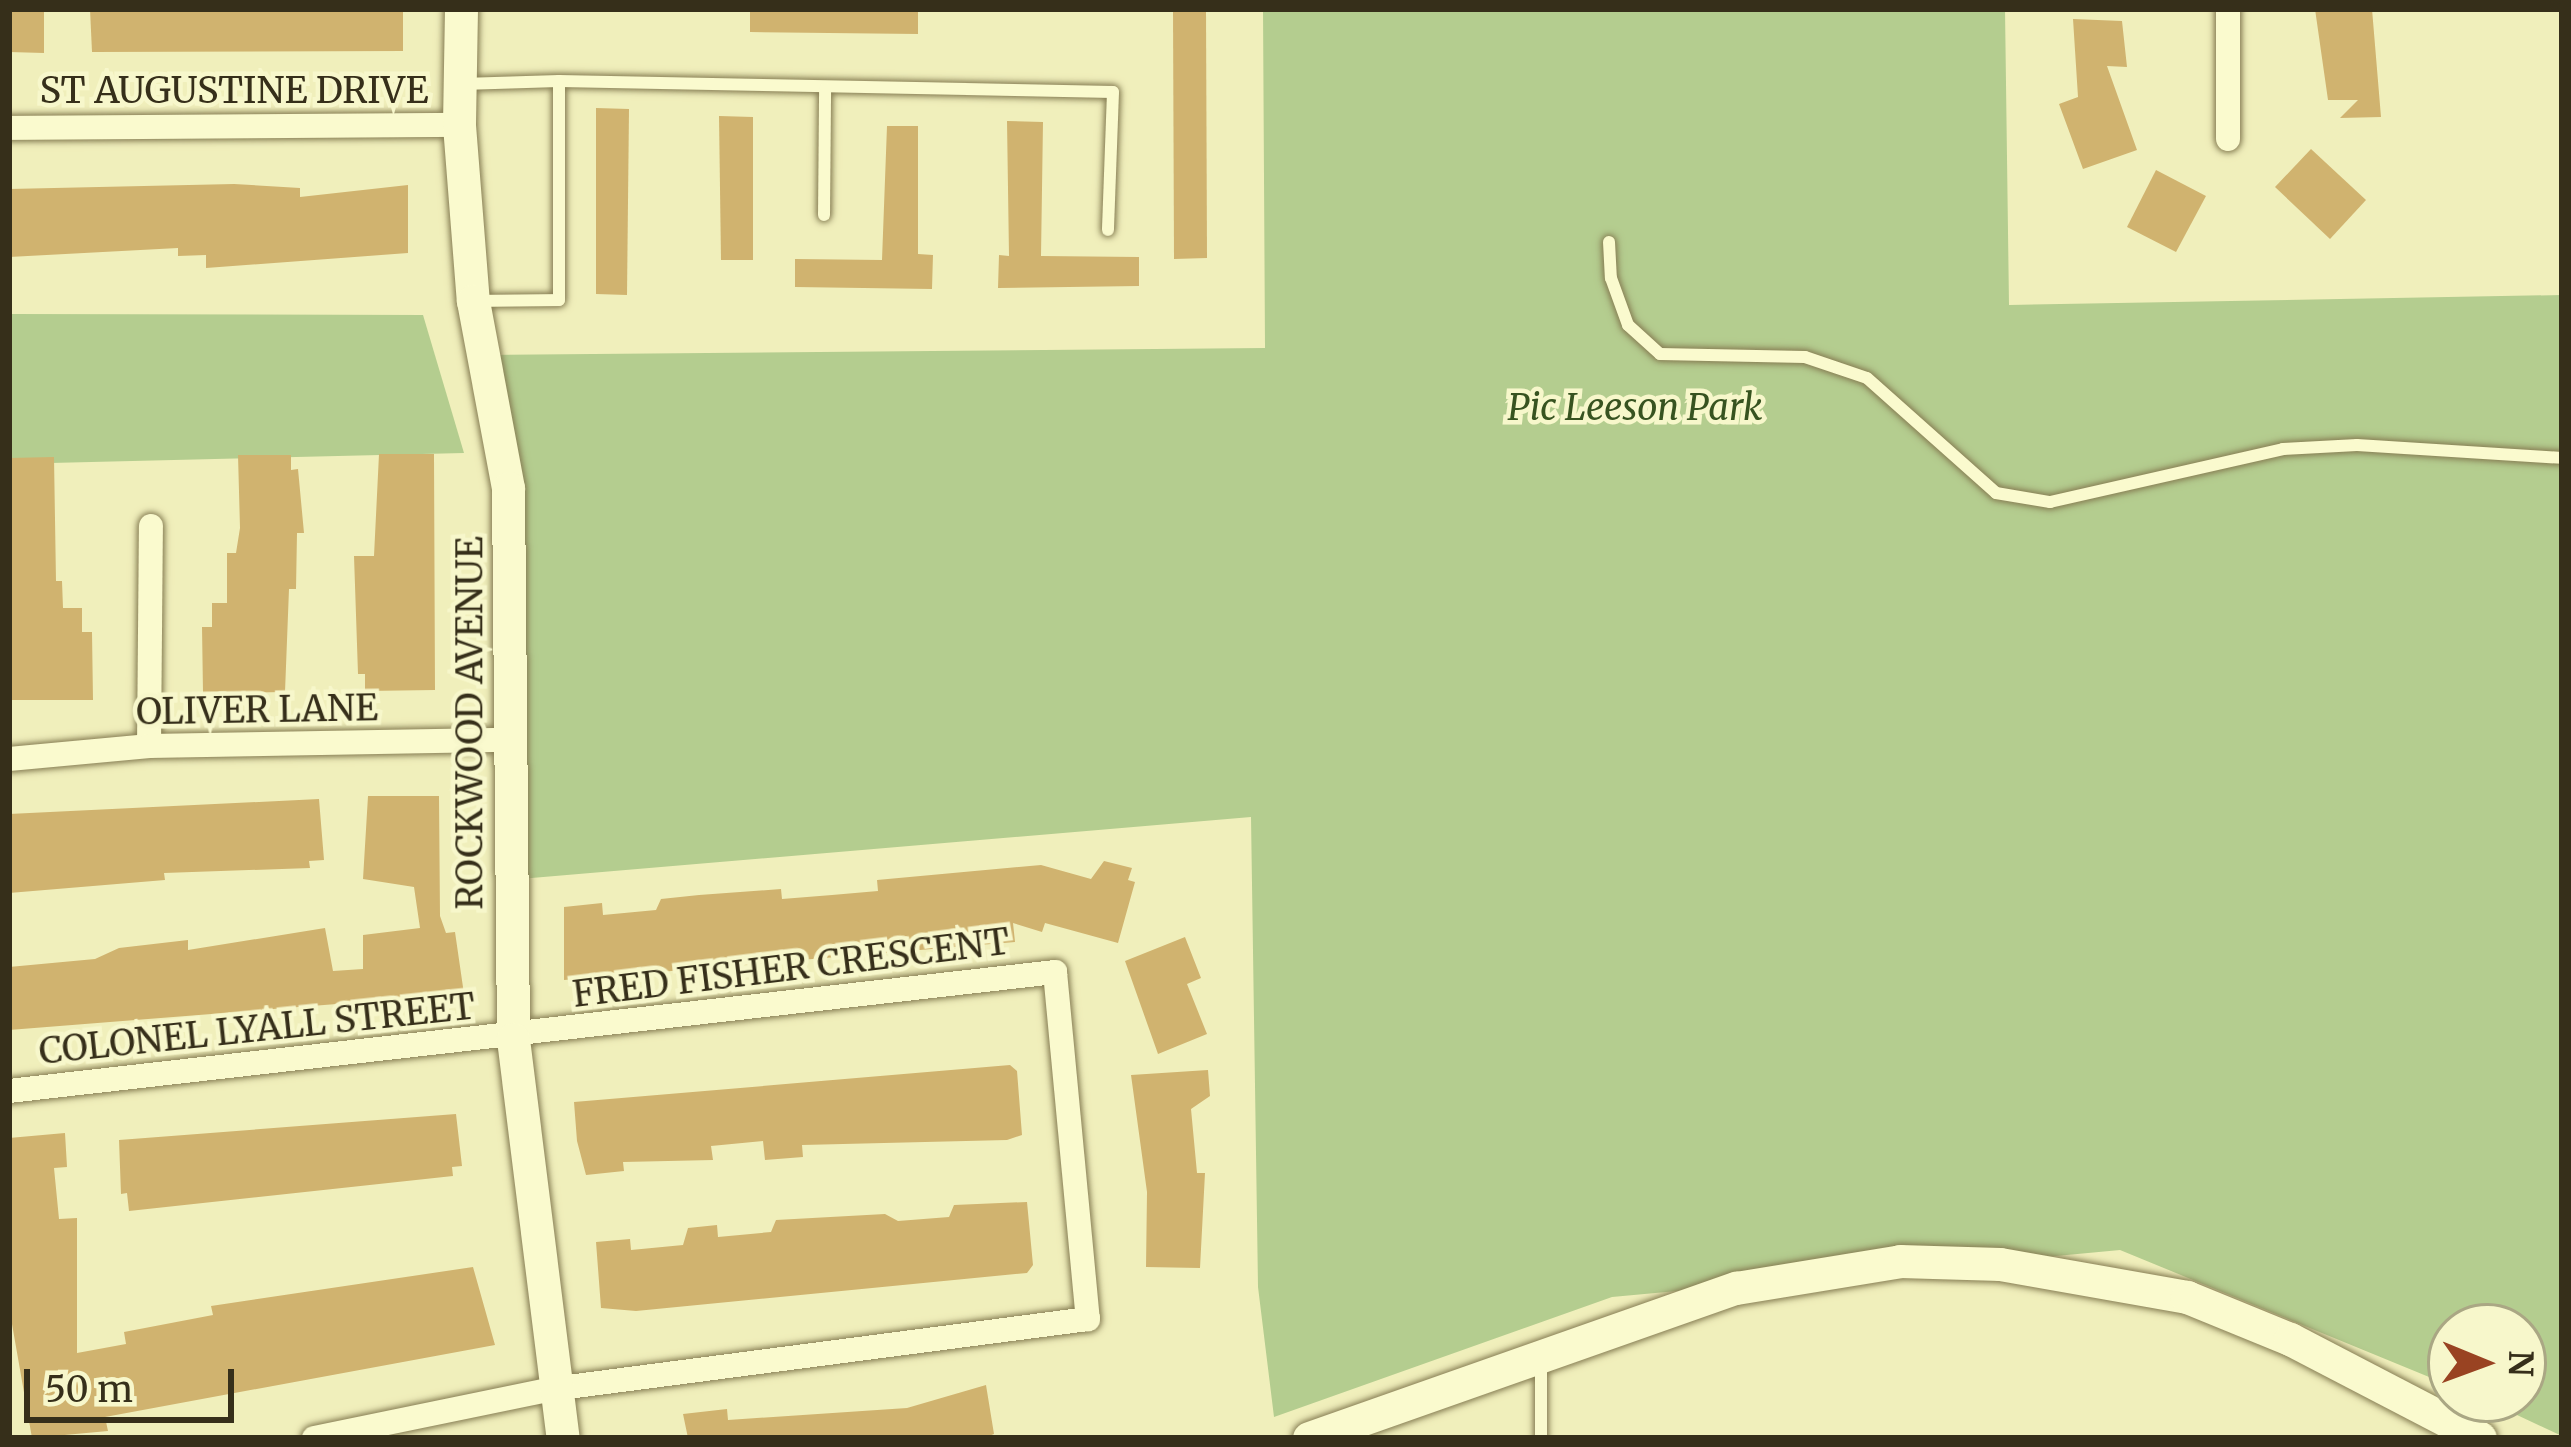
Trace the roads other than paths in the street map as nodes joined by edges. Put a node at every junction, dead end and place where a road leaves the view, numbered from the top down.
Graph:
1 (461, 9) edge
2 (2228, 9) edge
3 (559, 81) junction
4 (461, 84) junction
5 (824, 89) junction
6 (460, 125) junction
7 (9, 128) edge
8 (2228, 139) dead end
9 (824, 215) dead end
10 (1108, 230) dead end
11 (1609, 242) dead end
12 (473, 301) junction
13 (2562, 458) edge
14 (151, 526) dead end
15 (507, 740) junction
16 (149, 746) junction
17 (9, 759) edge
18 (513, 1039) junction
19 (9, 1090) edge
20 (1541, 1356) junction
21 (553, 1389) junction
22 (314, 1438) edge
23 (563, 1438) edge
24 (1309, 1438) edge
25 (1540, 1438) edge
26 (2480, 1438) edge

1 - 4 street, ROCKWOOD AVENUE
2 - 8 street
3 - 4 lane
3 - 5 lane
3 - 12 lane
4 - 6 street, ROCKWOOD AVENUE
5 - 9 lane
5 - 10 lane
6 - 7 street, ST AUGUSTINE DRIVE
6 - 12 street, ROCKWOOD AVENUE
11 - 13 lane
12 - 15 street, ROCKWOOD AVENUE
14 - 16 street
15 - 16 street, OLIVER LANE
15 - 18 street, ROCKWOOD AVENUE
16 - 17 street, OLIVER LANE
18 - 19 street, COLONEL LYALL STREET
18 - 21 street, ROCKWOOD AVENUE
18 - 21 street, FRED FISHER CRESCENT
20 - 24 street
20 - 25 lane
20 - 26 street
21 - 22 street
21 - 23 street, ROCKWOOD AVENUE

